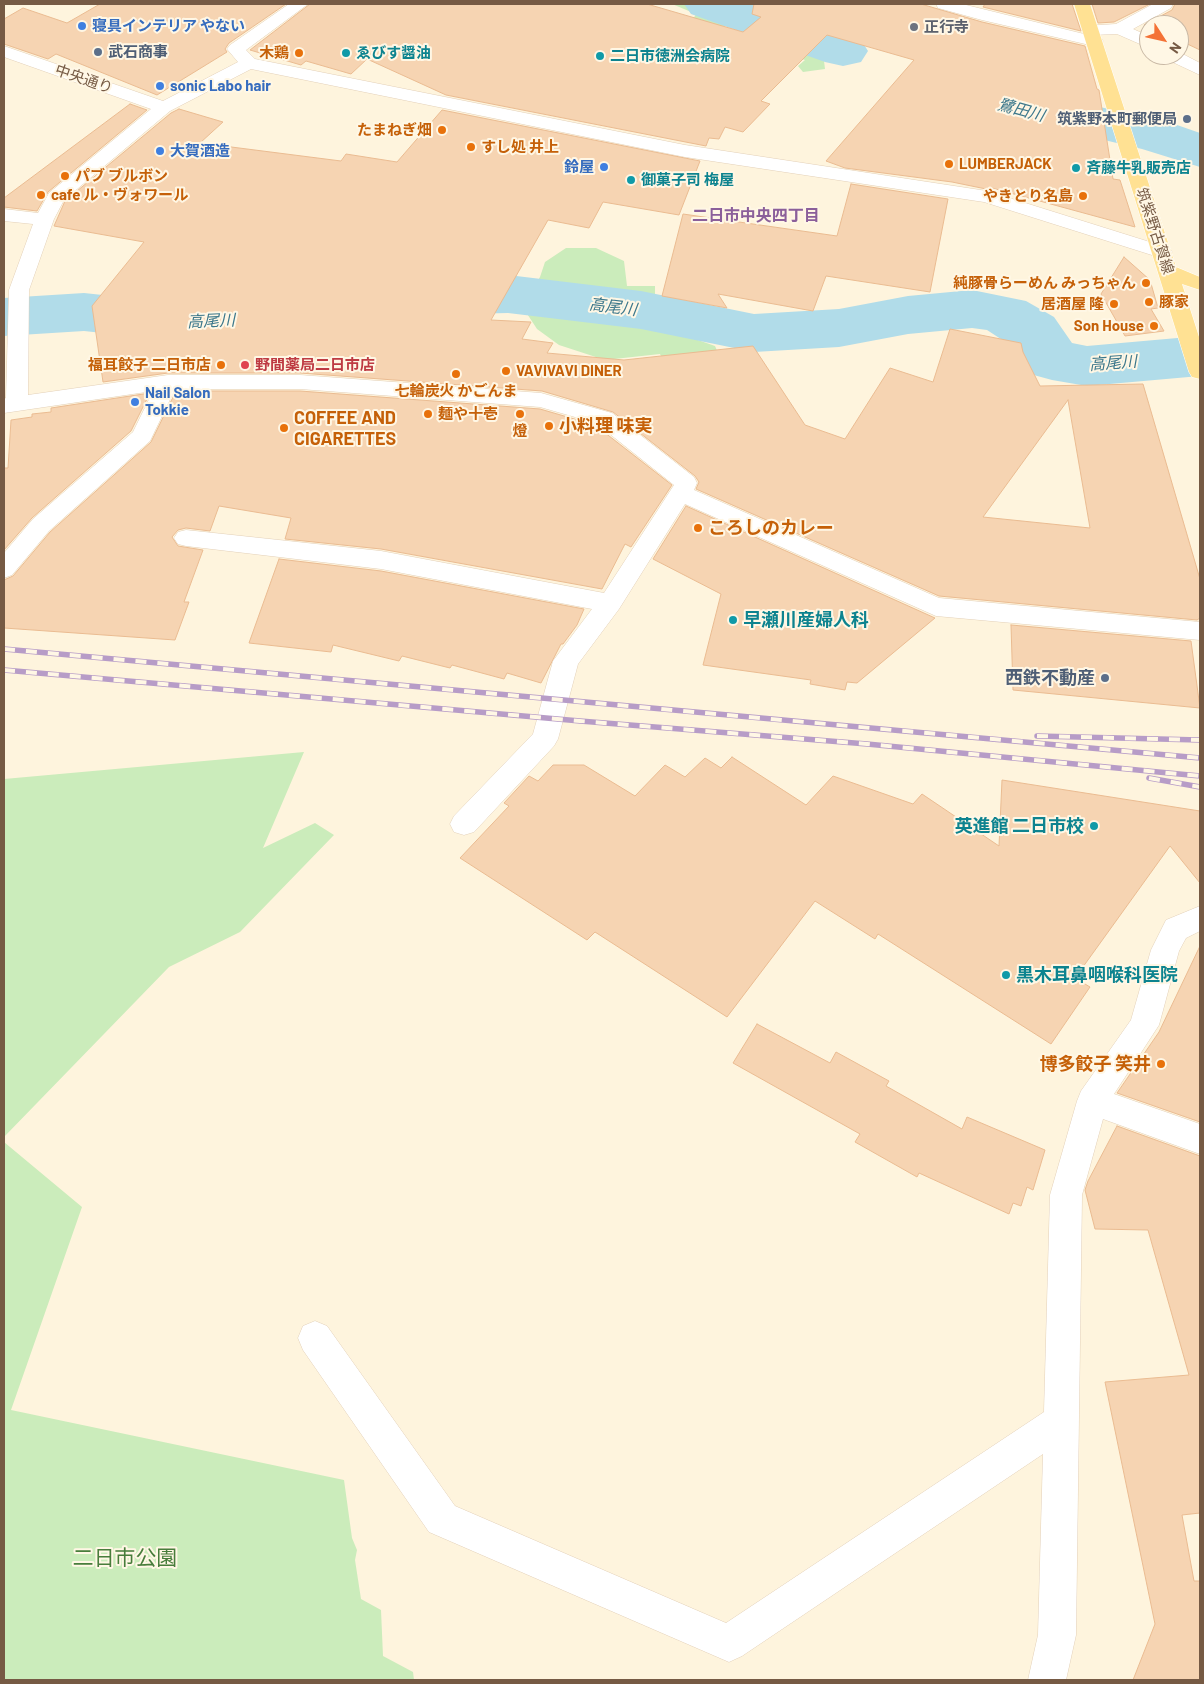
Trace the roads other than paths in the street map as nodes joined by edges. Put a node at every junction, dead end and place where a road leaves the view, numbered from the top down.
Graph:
1 (300, 4) edge
2 (944, 4) edge
3 (1082, 4) edge
4 (1166, 4) edge
5 (1120, 29) junction
6 (1092, 35) junction
7 (1139, 39) edge
8 (4, 51) edge
9 (249, 63) junction
10 (164, 107) junction
11 (4, 215) edge
12 (44, 218) junction
13 (1162, 252) junction
14 (1169, 272) junction
15 (1195, 282) edge
16 (14, 293) edge
17 (1200, 372) edge
18 (168, 382) junction
19 (10, 405) edge
20 (682, 493) junction
21 (186, 538) dead end
22 (4, 569) edge
23 (610, 603) junction
24 (1200, 631) edge
25 (464, 824) dead end
26 (1200, 918) edge
27 (1092, 1101) junction
28 (1200, 1139) edge
29 (315, 1338) dead end
30 (1061, 1421) junction
31 (1047, 1680) edge

1 - 9 street
2 - 6 street
3 - 6 main road, 筑紫野古賀線
4 - 5 street
5 - 6 street
5 - 7 street
6 - 13 main road, 筑紫野古賀線
8 - 10 street, 中央通り
9 - 10 street
9 - 13 street
10 - 12 street
11 - 12 street
12 - 16 street
13 - 14 main road, 筑紫野古賀線
14 - 15 main road
14 - 17 main road, 筑紫野古賀線
16 - 19 street
18 - 19 street
18 - 20 street
18 - 22 street
20 - 23 street
20 - 24 street
21 - 23 street
23 - 25 street
26 - 27 street
27 - 28 street
27 - 30 street
29 - 30 street
30 - 31 street

